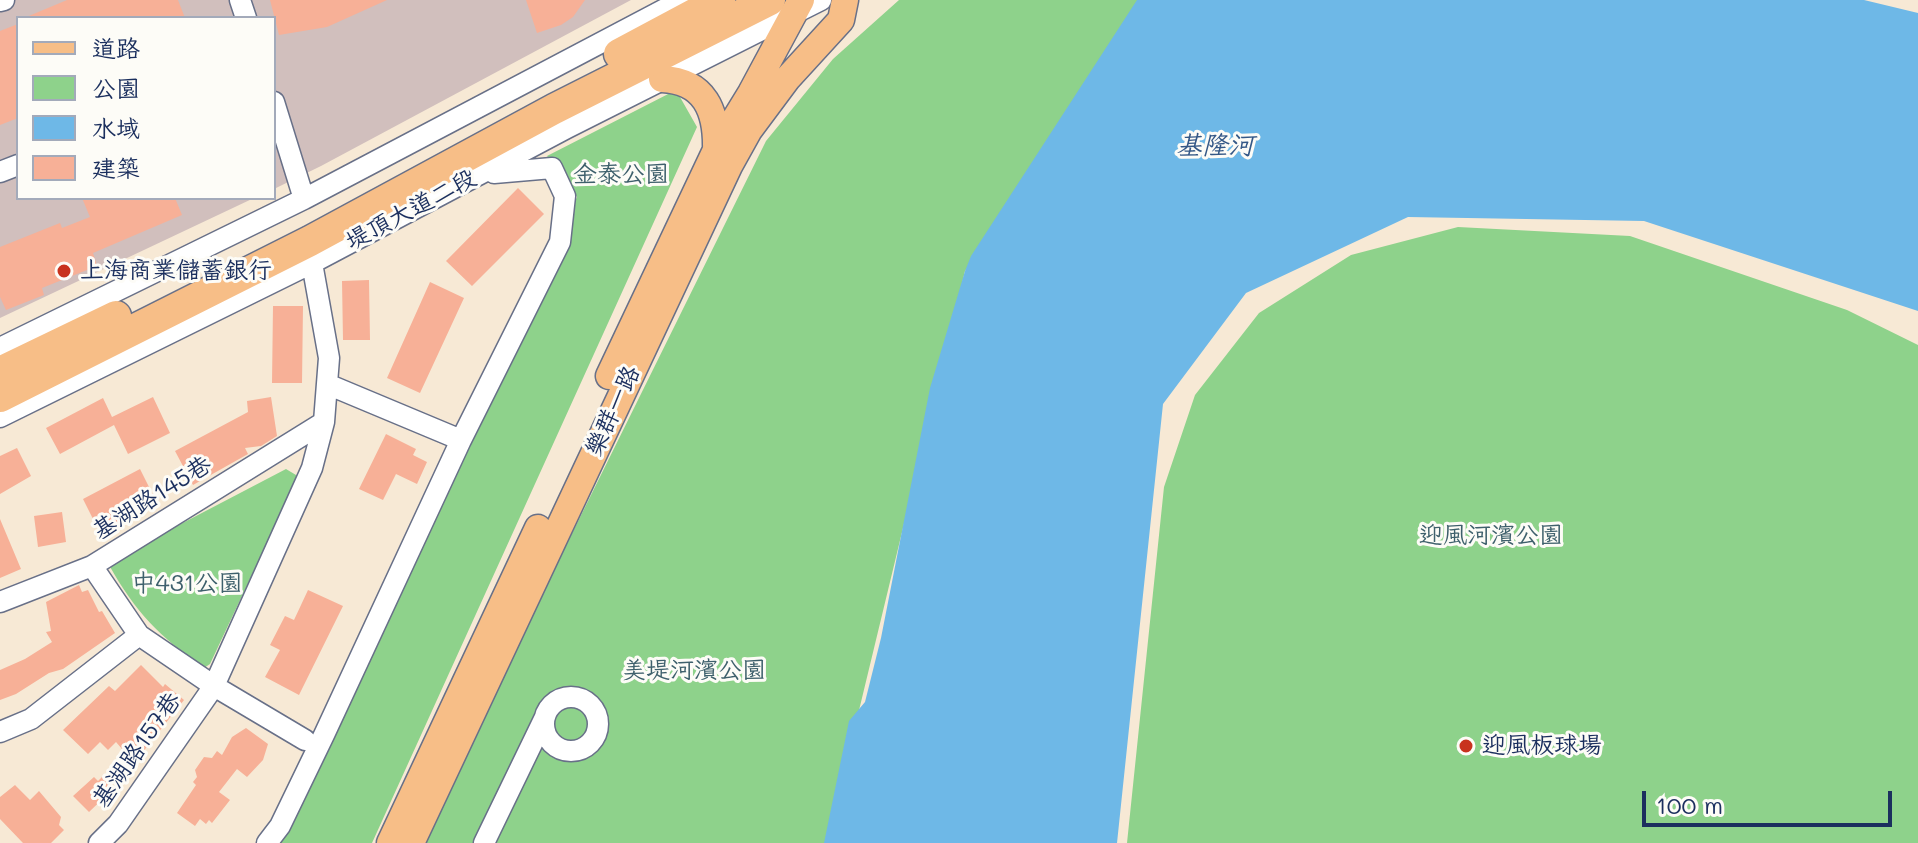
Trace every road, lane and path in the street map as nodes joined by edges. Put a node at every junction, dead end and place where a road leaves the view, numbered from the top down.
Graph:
1 (682, 0) edge
2 (720, 0) edge
3 (821, 0) edge
4 (845, 0) edge
5 (789, 4) edge
6 (662, 79) junction
7 (276, 108) edge
8 (716, 150) junction
9 (476, 176) junction
10 (304, 199) junction
11 (312, 263) junction
12 (0, 348) edge
13 (0, 372) edge
14 (327, 384) junction
15 (0, 397) edge
16 (0, 417) edge
17 (324, 422) junction
18 (461, 440) junction
19 (92, 566) junction
20 (0, 602) edge
21 (139, 635) junction
22 (214, 686) junction
23 (547, 713) dead end
24 (0, 732) edge
25 (305, 740) dead end
26 (99, 843) edge
27 (267, 843) edge
28 (390, 843) edge
29 (411, 843) edge
30 (484, 843) edge

1 - 10 street
2 - 13 highway, 堤頂大道二段
3 - 5 street, 堤頂大道二段
4 - 29 main road, 樂群一路
5 - 6 street, 堤頂大道二段
5 - 8 main road, 樂群一路
5 - 15 highway, 堤頂大道二段
6 - 8 main road
6 - 9 street, 堤頂大道二段
7 - 10 street
8 - 28 main road, 樂群一路
9 - 11 street, 堤頂大道二段
9 - 18 street
10 - 12 street
11 - 14 street, 基湖路157巷
11 - 16 street, 堤頂大道二段
14 - 17 street, 基湖路157巷
14 - 18 street
17 - 19 street, 基湖路145巷
17 - 22 street, 基湖路157巷
18 - 27 street
19 - 20 street, 基湖路145巷
19 - 21 street
21 - 22 street
21 - 24 street
22 - 25 street
22 - 26 street, 基湖路157巷
23 - 30 street

